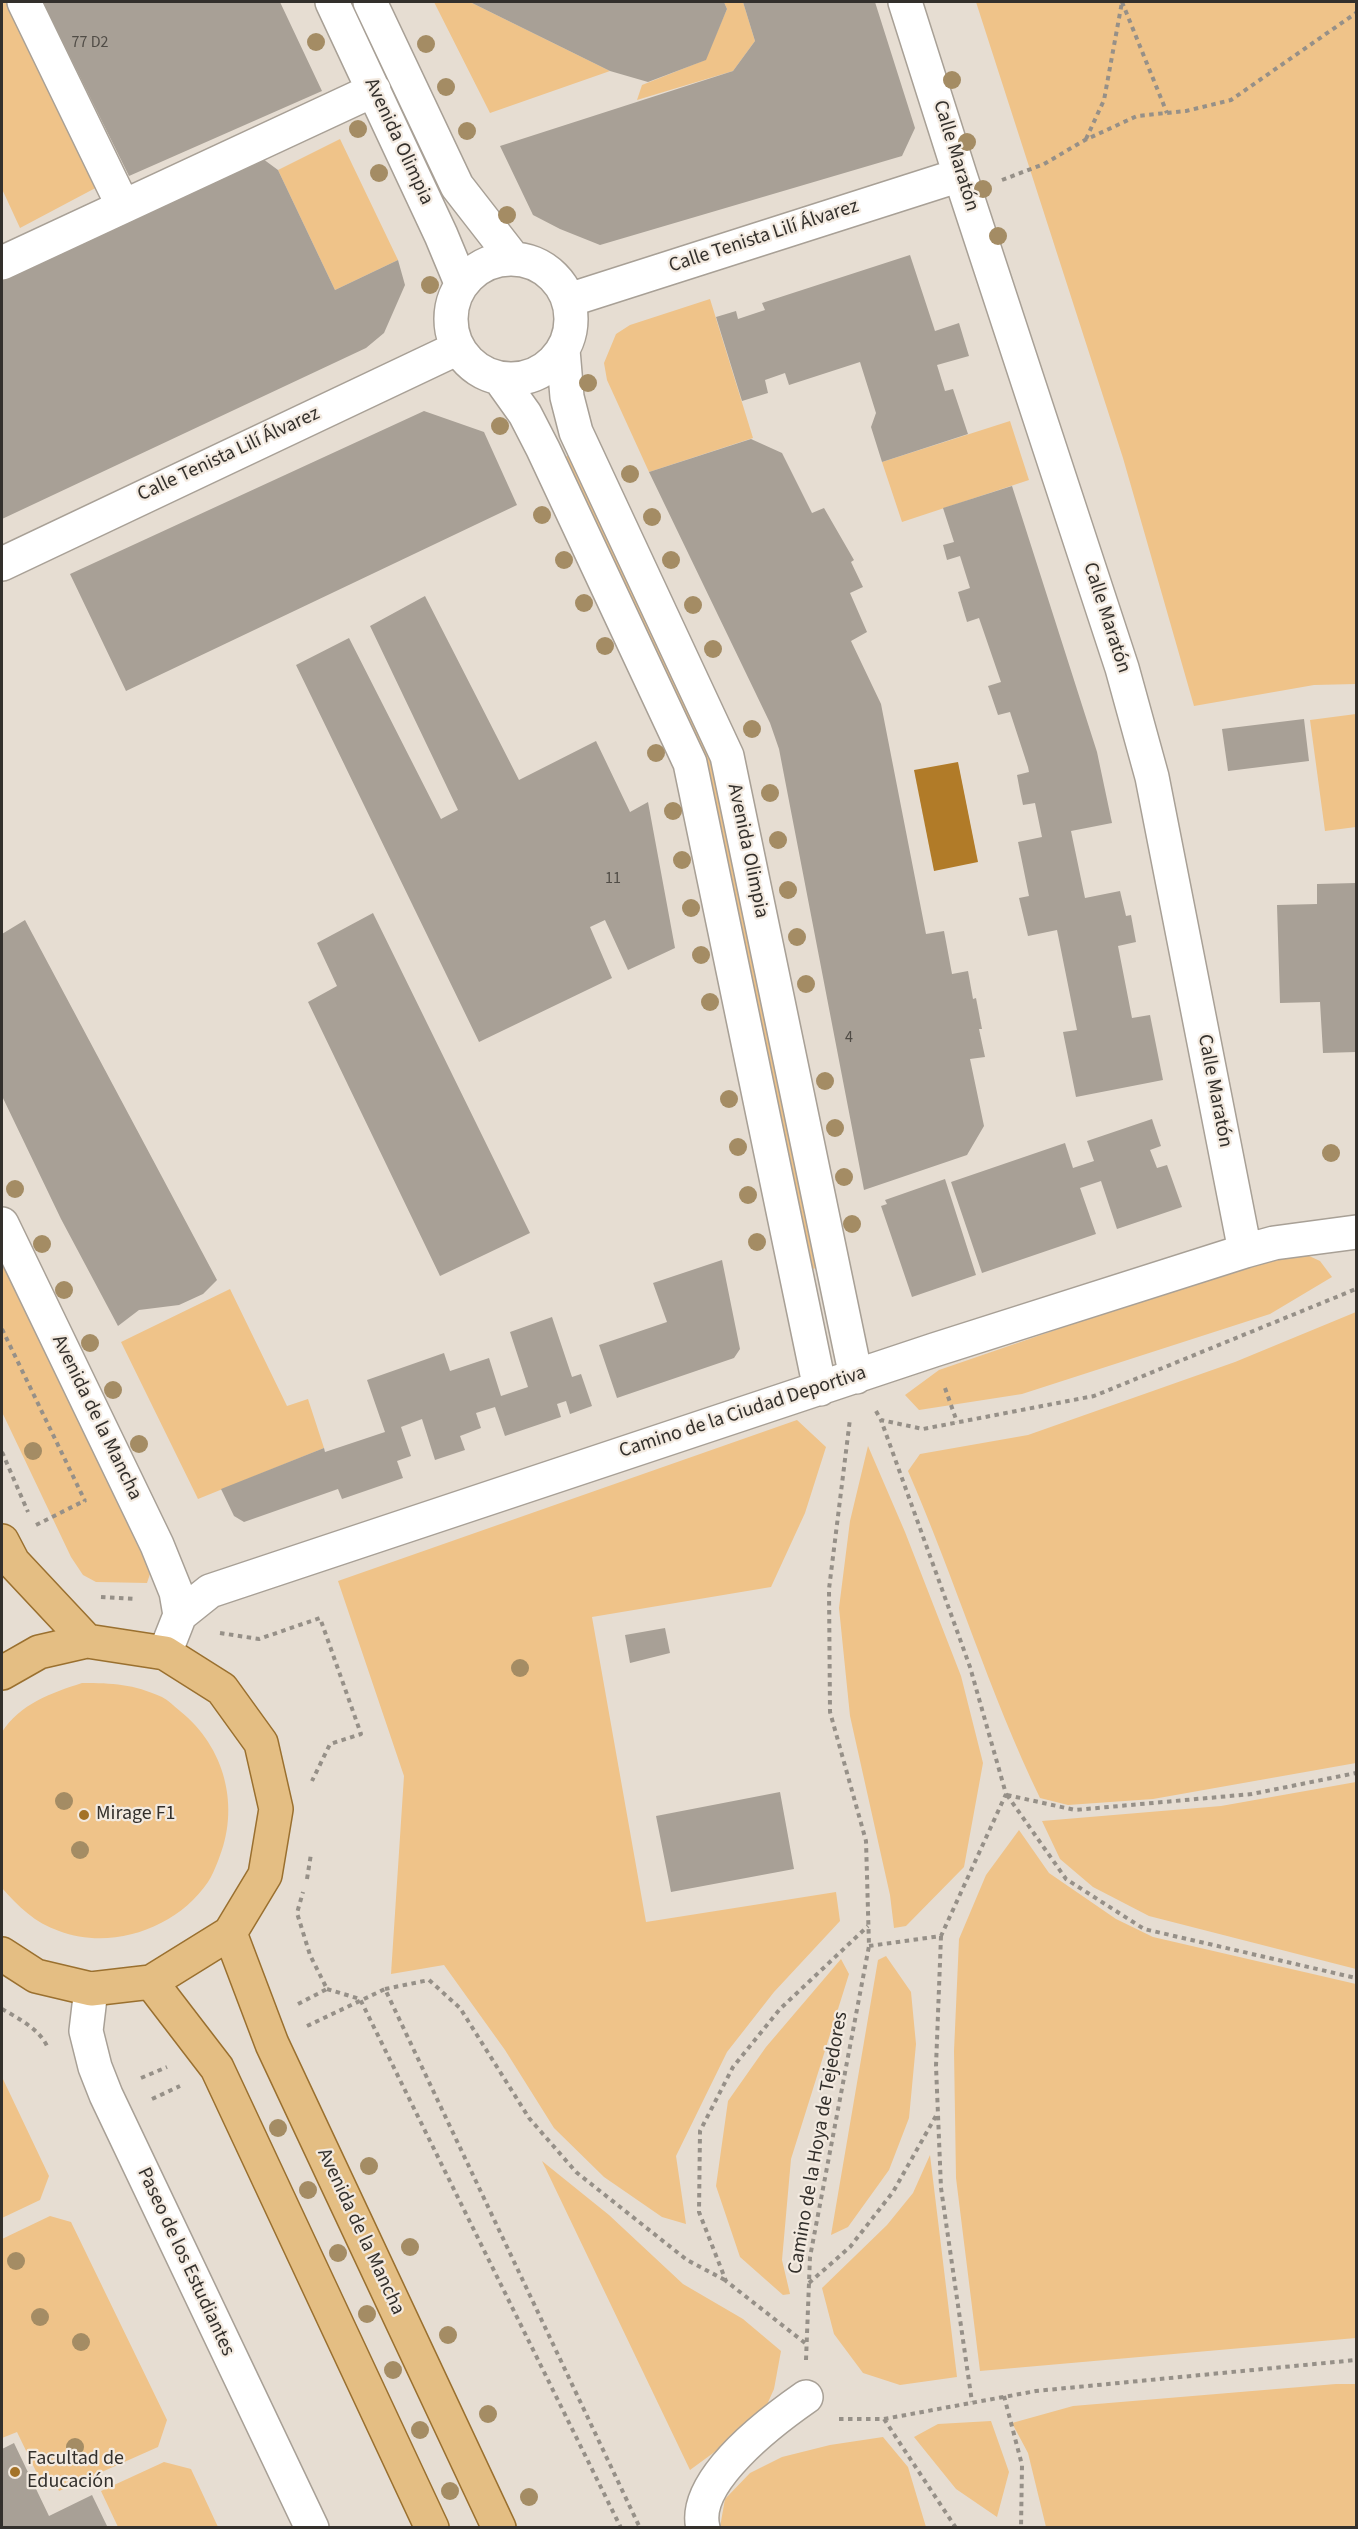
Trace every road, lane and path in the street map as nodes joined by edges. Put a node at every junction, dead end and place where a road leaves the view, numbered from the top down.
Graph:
1 (24, 2) edge
2 (332, 2) edge
3 (370, 2) edge
4 (905, 2) edge
5 (1122, 2) edge
6 (1356, 14) edge
7 (374, 90) junction
8 (1167, 113) junction
9 (1085, 140) junction
10 (960, 175) junction
11 (999, 181) dead end
12 (123, 207) junction
13 (513, 258) junction
14 (2, 263) edge
15 (461, 283) junction
16 (569, 300) junction
17 (458, 348) junction
18 (563, 350) junction
19 (500, 379) junction
20 (2, 564) edge
21 (2, 1224) edge
22 (1356, 1232) edge
23 (1245, 1251) junction
24 (1356, 1289) edge
25 (2, 1329) edge
26 (856, 1377) junction
27 (943, 1381) dead end
28 (820, 1389) junction
29 (881, 1420) junction
30 (957, 1422) junction
31 (2, 1452) edge
32 (95, 1496) dead end
33 (85, 1501) junction
34 (35, 1526) junction
35 (40, 1536) dead end
36 (7, 1551) edge
37 (92, 1594) dead end
38 (180, 1615) junction
39 (87, 1641) junction
40 (165, 1653) junction
41 (2, 1673) edge
42 (1356, 1773) edge
43 (312, 1790) dead end
44 (1006, 1794) junction
45 (312, 1847) dead end
46 (869, 1925) junction
47 (230, 1932) junction
48 (941, 1936) junction
49 (869, 1947) junction
50 (2, 1954) edge
51 (1356, 1978) edge
52 (150, 1982) junction
53 (91, 1989) junction
54 (327, 1989) junction
55 (385, 1989) junction
56 (360, 1999) junction
57 (2, 2009) edge
58 (268, 2032) junction
59 (48, 2049) dead end
60 (210, 2059) junction
61 (111, 2106) junction
62 (938, 2113) junction
63 (726, 2281) junction
64 (808, 2283) junction
65 (806, 2344) junction
66 (1356, 2360) edge
67 (1005, 2396) junction
68 (806, 2397) junction
69 (972, 2402) junction
70 (884, 2419) junction
71 (312, 2528) edge
72 (432, 2528) edge
73 (499, 2528) edge
74 (621, 2528) edge
75 (640, 2528) edge
76 (703, 2528) edge
77 (956, 2528) edge
78 (1021, 2528) edge

1 - 12 street
2 - 7 street, Avenida Olimpia
3 - 13 street, Avenida Olimpia
4 - 10 street, Calle Maratón
5 - 8 path
5 - 9 path
6 - 8 path
7 - 12 street
7 - 15 street, Avenida Olimpia
8 - 9 path
9 - 11 path
10 - 16 street, Calle Tenista Lilí Álvarez
10 - 23 street, Calle Maratón
12 - 14 street
13 - 15 street
13 - 16 street
15 - 17 street
16 - 18 street
17 - 19 street
17 - 20 street, Calle Tenista Lilí Álvarez
18 - 19 street
18 - 26 street, Avenida Olimpia
19 - 28 street, Avenida Olimpia
21 - 38 street, Avenida de la Mancha
22 - 23 street, Camino de la Ciudad Deportiva
23 - 26 street, Camino de la Ciudad Deportiva
24 - 30 path
25 - 33 path
26 - 28 street, Camino de la Ciudad Deportiva
26 - 29 path
26 - 46 path, Camino de la Hoya de Tejedores
27 - 30 path
28 - 38 street, Camino de la Ciudad Deportiva
29 - 30 path
29 - 44 path
31 - 34 path
32 - 33 path
33 - 34 path
34 - 35 path
36 - 39 main road
37 - 38 path
38 - 40 street, Camino de la Ciudad Deportiva
38 - 43 path
39 - 40 main road
39 - 41 main road
40 - 47 main road
42 - 44 path
44 - 48 path
44 - 51 path
45 - 54 path
46 - 49 path, Camino de la Hoya de Tejedores
46 - 63 path
47 - 52 main road
47 - 58 main road, Avenida de la Mancha
48 - 49 path
48 - 62 path
49 - 64 path, Camino de la Hoya de Tejedores
50 - 53 main road
52 - 53 main road
52 - 60 main road
53 - 61 street, Paseo de los Estudiantes
54 - 56 path
54 - 58 path
55 - 56 path
55 - 63 path
55 - 75 path
56 - 58 path
56 - 74 path
57 - 59 path
58 - 73 main road, Avenida de la Mancha
60 - 61 path
60 - 61 path
60 - 72 main road
61 - 71 street, Paseo de los Estudiantes
62 - 64 path
62 - 69 path
63 - 65 path
64 - 65 path, Camino de la Hoya de Tejedores
65 - 68 path, Camino de la Hoya de Tejedores
66 - 67 path
67 - 69 path
67 - 78 path
68 - 70 path
68 - 76 street
69 - 70 path
70 - 77 path

